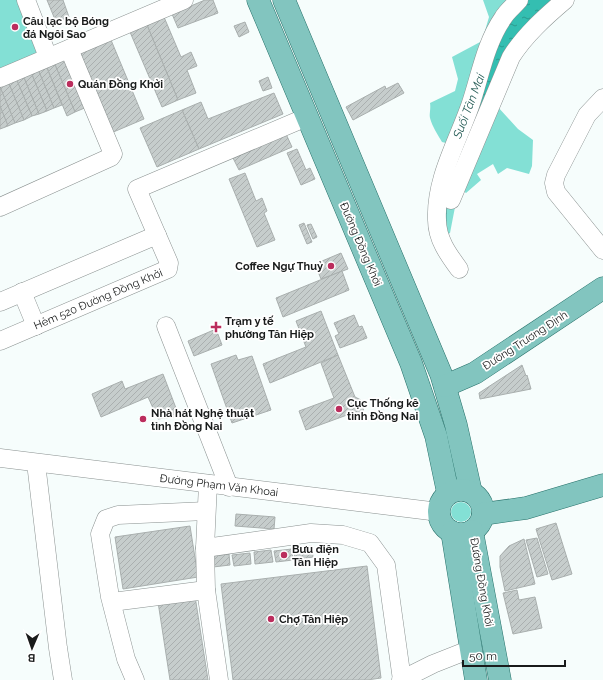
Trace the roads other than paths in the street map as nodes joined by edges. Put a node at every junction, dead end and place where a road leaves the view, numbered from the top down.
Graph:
1 (26, 0) edge
2 (184, 0) edge
3 (258, 0) edge
4 (284, 0) edge
5 (520, 0) edge
6 (565, 0) edge
7 (69, 49) junction
8 (48, 57) junction
9 (0, 78) edge
10 (603, 98) edge
11 (307, 117) junction
12 (451, 200) dead end
13 (0, 207) edge
14 (157, 235) junction
15 (603, 250) edge
16 (459, 269) dead end
17 (603, 288) edge
18 (22, 292) junction
19 (0, 302) edge
20 (36, 326) junction
21 (166, 326) dead end
22 (0, 341) edge
23 (445, 386) junction
24 (0, 458) edge
25 (36, 463) junction
26 (208, 484) junction
27 (603, 485) edge
28 (229, 487) junction
29 (471, 492) junction
30 (448, 493) junction
31 (206, 511) junction
32 (439, 512) junction
33 (469, 526) junction
34 (205, 548) junction
35 (206, 590) junction
36 (112, 602) junction
37 (471, 649) junction
38 (63, 680) edge
39 (135, 680) edge
40 (219, 680) edge
41 (401, 680) edge
42 (476, 680) edge
43 (500, 680) edge

1 - 8 street
2 - 7 street
3 - 11 main road, Đường Đồng Khởi
4 - 23 main road
5 - 16 street
6 - 12 street
7 - 8 street
7 - 13 street
8 - 9 street
10 - 15 street
11 - 14 street, Hẻm 520 Đường Đồng Khởi
11 - 30 main road, Đường Đồng Khởi
14 - 18 street
14 - 20 street, Hẻm 520 Đường Đồng Khởi
17 - 23 main road, Đường Trương Định
18 - 19 street
18 - 20 street
20 - 22 street, Hẻm 520 Đường Đồng Khởi
21 - 28 street
23 - 29 main road
24 - 25 street, Đường Phạm Văn Khoai
25 - 26 street, Đường Phạm Văn Khoai
25 - 38 street
26 - 28 street, Đường Phạm Văn Khoai
26 - 31 street
27 - 33 main road
28 - 32 street, Đường Phạm Văn Khoai
29 - 30 main road
29 - 33 main road
30 - 32 main road
31 - 34 street
31 - 36 street
32 - 33 main road
33 - 37 main road, Đường Đồng Khởi
33 - 43 main road, Đường Đồng Khởi
34 - 35 street
34 - 41 street
35 - 36 street
35 - 40 street
36 - 39 street
37 - 41 street
37 - 42 main road, Đường Đồng Khởi

